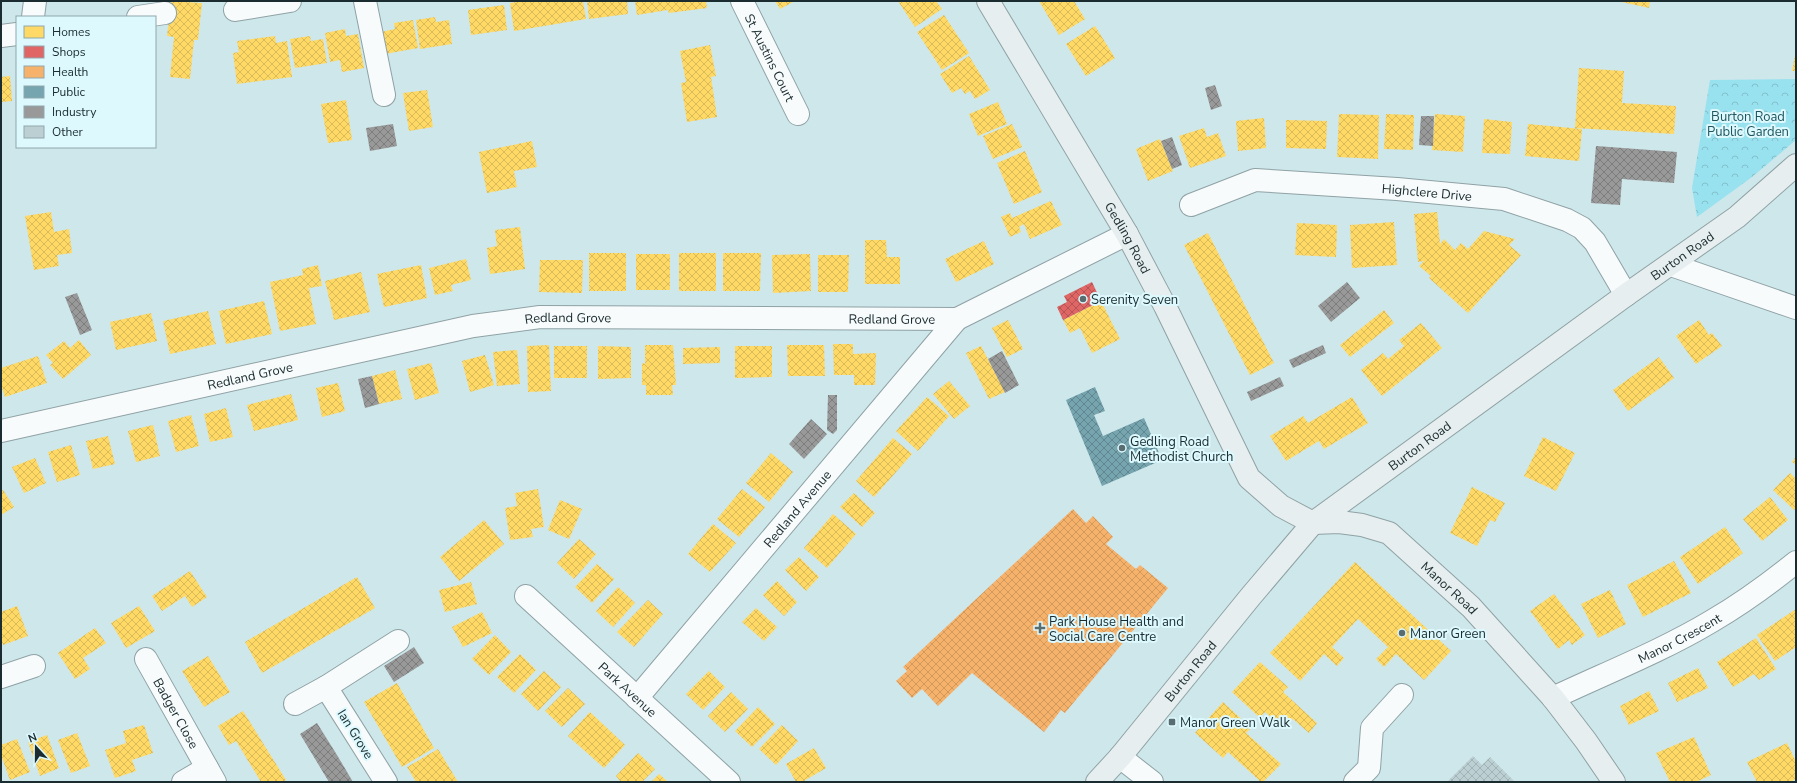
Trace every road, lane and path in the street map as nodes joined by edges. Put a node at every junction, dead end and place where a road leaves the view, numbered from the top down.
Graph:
1 (35, 1) edge
2 (290, 1) edge
3 (365, 1) edge
4 (742, 1) edge
5 (988, 1) edge
6 (235, 10) dead end
7 (165, 13) dead end
8 (33, 16) edge
9 (145, 16) edge
10 (16, 34) edge
11 (1, 36) edge
12 (384, 95) dead end
13 (798, 114) dead end
14 (1796, 165) edge
15 (1190, 205) dead end
16 (1127, 234) junction
17 (1671, 265) junction
18 (1626, 295) junction
19 (1796, 308) edge
20 (957, 319) junction
21 (1, 431) edge
22 (1313, 523) junction
23 (1796, 562) edge
24 (526, 596) dead end
25 (398, 641) dead end
26 (146, 659) dead end
27 (34, 666) dead end
28 (1, 677) edge
29 (326, 687) junction
30 (1402, 695) dead end
31 (637, 698) junction
32 (1553, 698) junction
33 (296, 704) dead end
34 (1120, 757) junction
35 (211, 775) edge
36 (183, 782) edge
37 (386, 782) edge
38 (729, 782) edge
39 (1097, 782) edge
40 (1152, 782) edge
41 (1355, 782) edge
42 (1614, 782) edge

1 - 8 street
2 - 6 street
3 - 12 street
4 - 13 street, St Austins Court
5 - 16 street, Gedling Road
7 - 9 street
10 - 11 street
14 - 17 street, Burton Road
15 - 18 street, Highclere Drive
16 - 20 street, Redland Grove
16 - 22 street, Gedling Road
17 - 18 street, Burton Road
17 - 19 street
18 - 22 street, Burton Road
20 - 21 street, Redland Grove
20 - 31 street, Redland Avenue
22 - 32 street, Manor Road
22 - 34 street, Burton Road
23 - 32 street, Manor Crescent
24 - 31 street, Park Avenue
25 - 29 street
26 - 35 street, Badger Close
27 - 28 street
29 - 33 street
29 - 37 street, Ian Grove
30 - 41 street
31 - 38 street, Park Avenue
32 - 42 street, Manor Road
34 - 39 street, Burton Road
34 - 40 street
35 - 36 street, Badger Close

